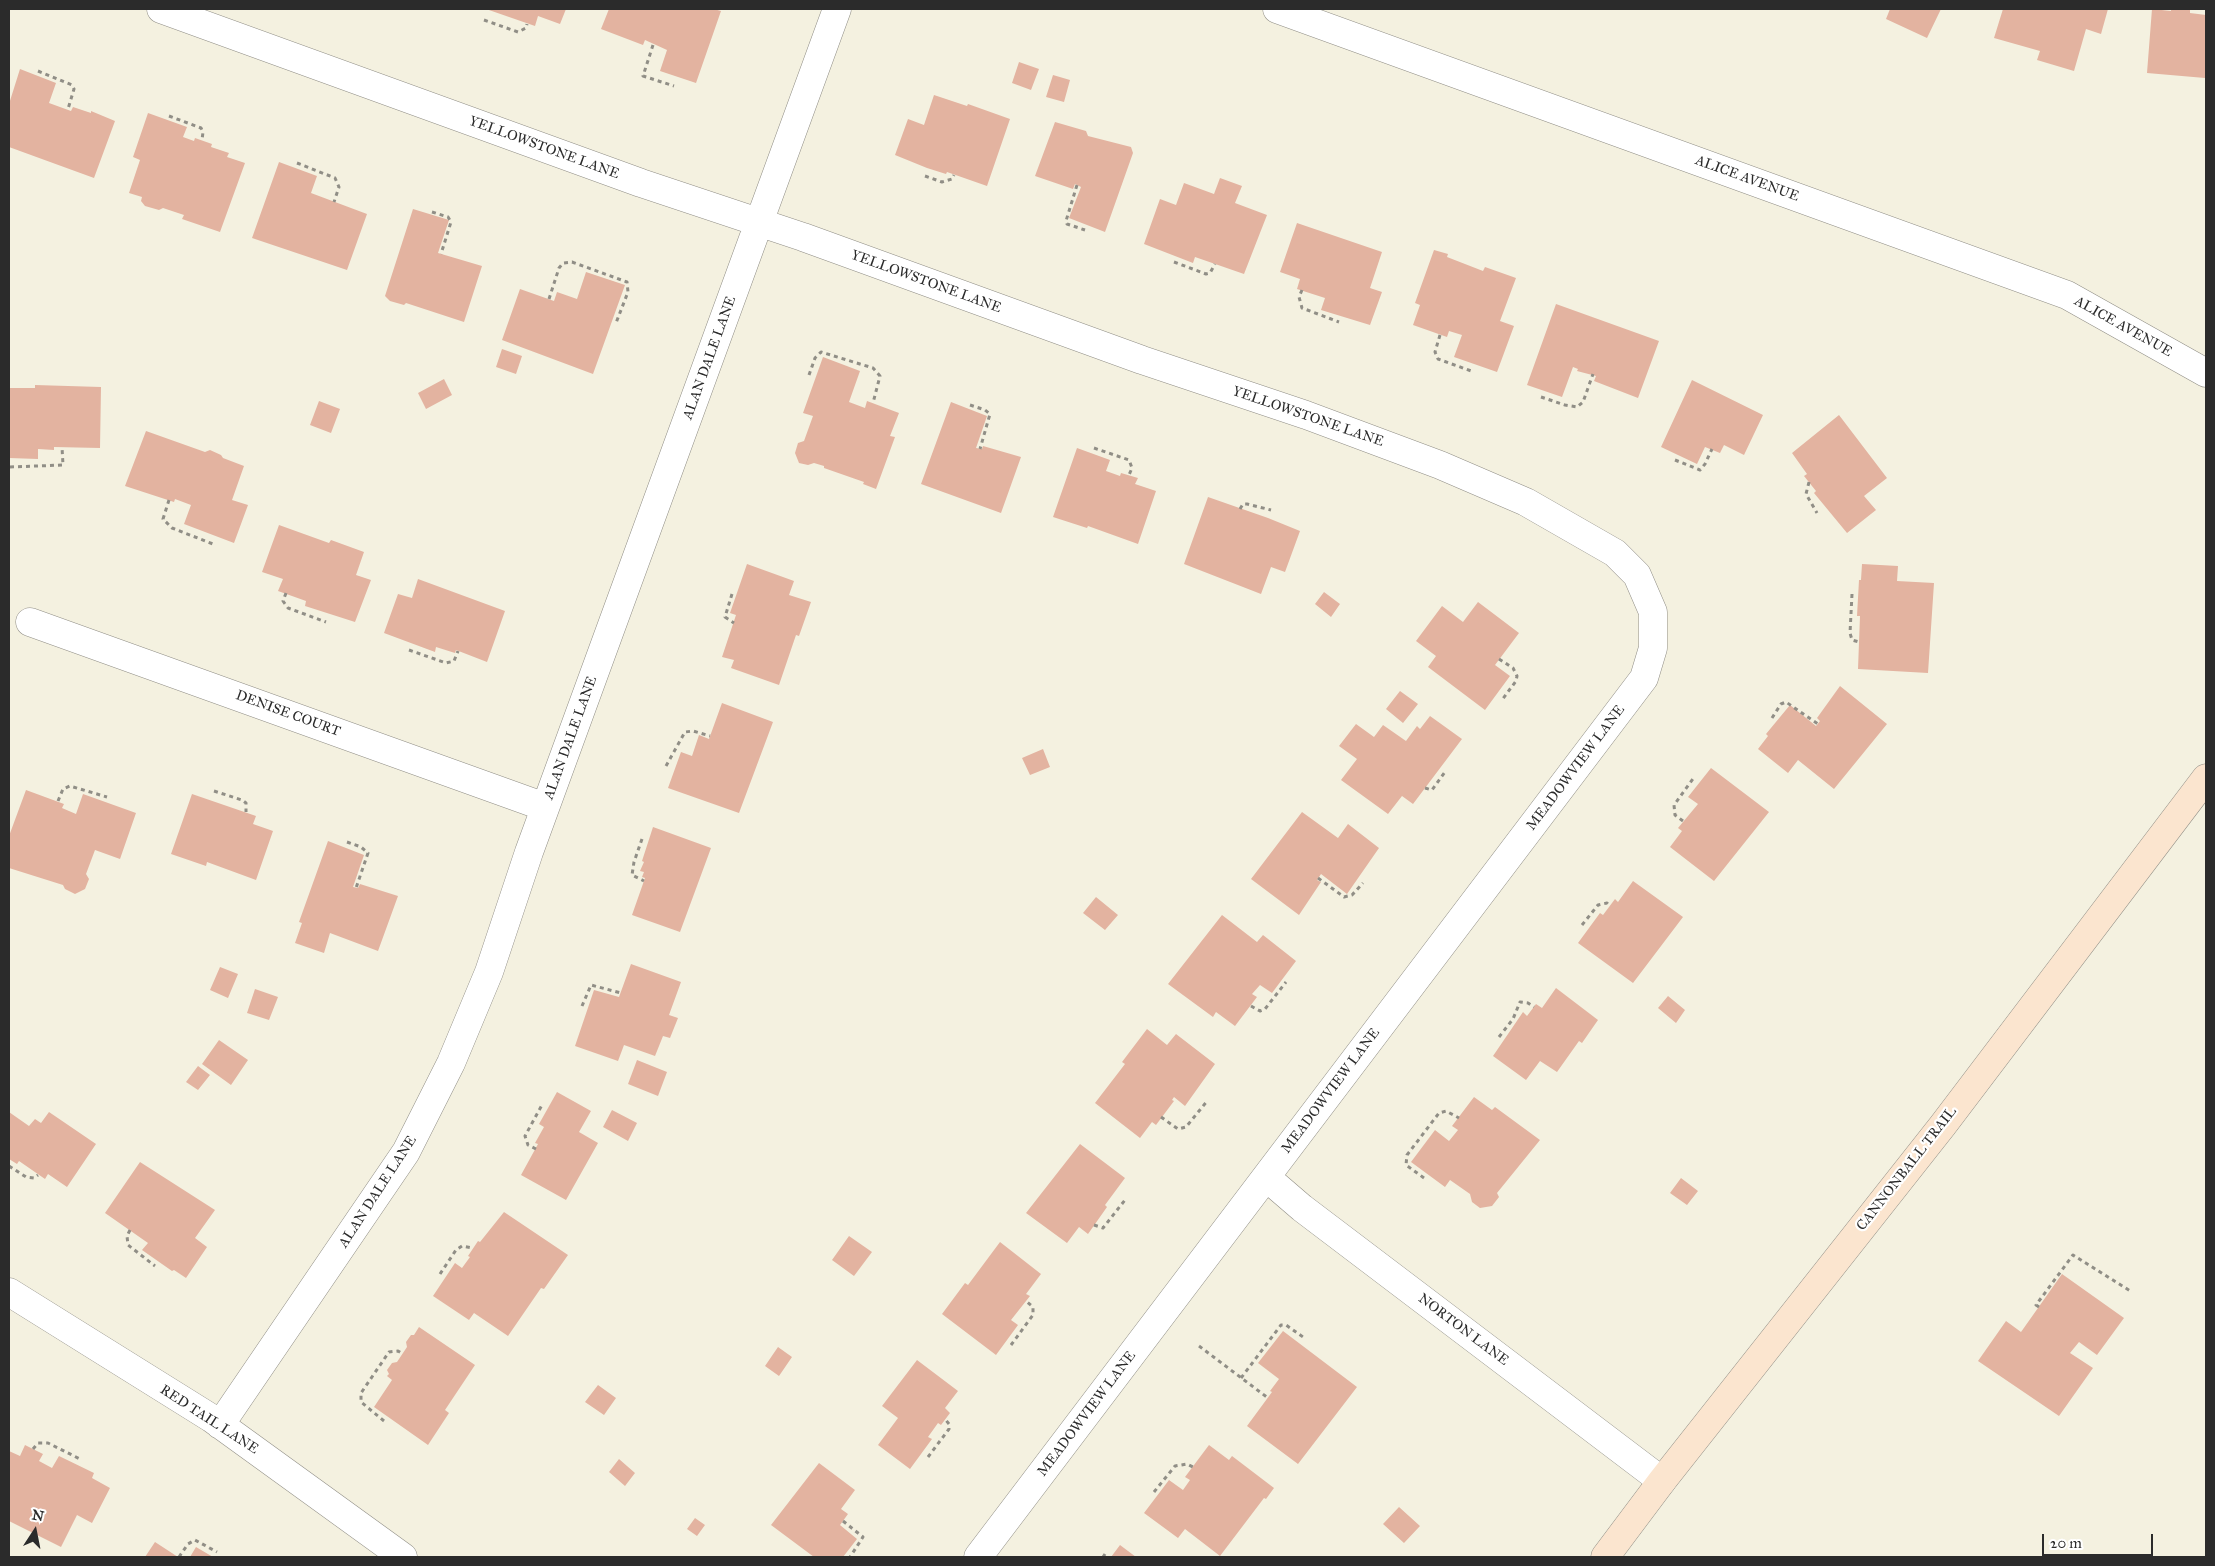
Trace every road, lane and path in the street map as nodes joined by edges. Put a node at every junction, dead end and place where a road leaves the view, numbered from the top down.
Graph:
1 (162, 9) edge
2 (837, 9) edge
3 (1277, 9) edge
4 (484, 20) dead end
5 (528, 24) dead end
6 (653, 46) dead end
7 (38, 71) dead end
8 (674, 86) dead end
9 (68, 110) dead end
10 (168, 116) dead end
11 (202, 140) dead end
12 (297, 164) dead end
13 (954, 174) dead end
14 (925, 176) dead end
15 (1077, 185) dead end
16 (334, 202) dead end
17 (432, 212) dead end
18 (758, 223) junction
19 (1085, 230) dead end
20 (441, 254) dead end
21 (1174, 262) dead end
22 (1215, 264) dead end
23 (1302, 290) dead end
24 (549, 299) dead end
25 (1339, 322) dead end
26 (616, 323) dead end
27 (1440, 334) dead end
28 (1474, 372) dead end
29 (2206, 373) edge
30 (1593, 374) dead end
31 (809, 375) dead end
32 (1541, 397) dead end
33 (873, 404) dead end
34 (970, 405) dead end
35 (62, 447) dead end
36 (1094, 448) dead end
37 (980, 449) dead end
38 (1712, 449) dead end
39 (1675, 460) dead end
40 (10, 467) edge
41 (1129, 475) dead end
42 (1809, 482) dead end
43 (169, 500) dead end
44 (1240, 509) dead end
45 (1271, 510) dead end
46 (1817, 513) dead end
47 (212, 544) dead end
48 (286, 593) dead end
49 (732, 594) dead end
50 (1852, 594) dead end
51 (1653, 612) joint
52 (30, 622) dead end
53 (326, 622) dead end
54 (734, 623) dead end
55 (1859, 642) dead end
56 (408, 650) dead end
57 (458, 651) dead end
58 (1499, 659) dead end
59 (1502, 700) dead end
60 (1772, 718) dead end
61 (1818, 724) dead end
62 (710, 736) dead end
63 (666, 766) dead end
64 (1445, 772) dead end
65 (1695, 776) dead end
66 (2206, 778) edge
67 (1426, 788) dead end
68 (214, 791) dead end
69 (107, 797) dead end
70 (58, 802) dead end
71 (546, 807) junction
72 (246, 812) dead end
73 (1683, 821) dead end
74 (642, 839) dead end
75 (347, 842) dead end
76 (1318, 878) dead end
77 (644, 881) dead end
78 (1363, 884) dead end
79 (356, 888) dead end
80 (1610, 906) dead end
81 (1582, 925) dead end
82 (1286, 982) dead end
83 (621, 993) dead end
84 (582, 1006) dead end
85 (1251, 1006) dead end
86 (1534, 1008) dead end
87 (1499, 1037) dead end
88 (1208, 1100) dead end
89 (542, 1105) dead end
90 (1161, 1117) dead end
91 (1459, 1118) dead end
92 (536, 1149) dead end
93 (9, 1166) edge
94 (38, 1175) dead end
95 (1266, 1178) junction
96 (1424, 1178) dead end
97 (1124, 1200) dead end
98 (1094, 1225) dead end
99 (130, 1230) dead end
100 (472, 1248) dead end
101 (156, 1266) dead end
102 (440, 1274) dead end
103 (9, 1292) edge
104 (2132, 1292) dead end
105 (1026, 1301) dead end
106 (2039, 1307) dead end
107 (1303, 1337) dead end
108 (1011, 1345) dead end
109 (1199, 1346) dead end
110 (403, 1354) dead end
111 (1241, 1378) junction
112 (1268, 1398) dead end
113 (945, 1419) dead end
114 (384, 1421) dead end
115 (220, 1424) junction
116 (33, 1449) dead end
117 (928, 1457) dead end
118 (80, 1459) dead end
119 (1193, 1467) dead end
120 (1662, 1481) junction
121 (1154, 1492) dead end
122 (843, 1521) dead end
123 (216, 1552) dead end
124 (180, 1557) edge
125 (403, 1557) edge
126 (850, 1557) edge
127 (978, 1557) edge
128 (1605, 1557) edge

1 - 18 street, YELLOWSTONE LANE
2 - 18 street, ALAN DALE LANE
3 - 29 street, ALICE AVENUE
4 - 5 path
6 - 8 path
7 - 9 path
10 - 11 path
12 - 16 path
13 - 14 path
15 - 19 path
17 - 20 path
18 - 51 street, YELLOWSTONE LANE
18 - 71 street, ALAN DALE LANE
21 - 22 path
23 - 25 path
24 - 26 path
27 - 28 path
30 - 32 path
31 - 33 path
34 - 37 path
35 - 40 path
36 - 41 path
38 - 39 path
42 - 46 path
43 - 47 path
44 - 45 path
48 - 53 path
49 - 54 path
50 - 55 path
51 - 95 street, MEADOWVIEW LANE
52 - 71 street, DENISE COURT
56 - 57 path
58 - 59 path
60 - 61 path
62 - 63 path
64 - 67 path
65 - 73 path
66 - 120 main road, CANNONBALL TRAIL
68 - 72 path
69 - 70 path
71 - 115 street, ALAN DALE LANE
74 - 77 path
75 - 79 path
76 - 78 path
80 - 81 path
82 - 85 path
83 - 84 path
86 - 87 path
88 - 90 path
89 - 92 path
91 - 96 path
93 - 94 path
95 - 120 street, NORTON LANE
95 - 127 street, MEADOWVIEW LANE
97 - 98 path
99 - 101 path
100 - 102 path
103 - 115 street, RED TAIL LANE
104 - 106 path
105 - 108 path
107 - 111 path
109 - 111 path
110 - 114 path
111 - 112 path
113 - 117 path
115 - 125 street, RED TAIL LANE
116 - 118 path
119 - 121 path
120 - 128 main road, CANNONBALL TRAIL
122 - 126 path
123 - 124 path

